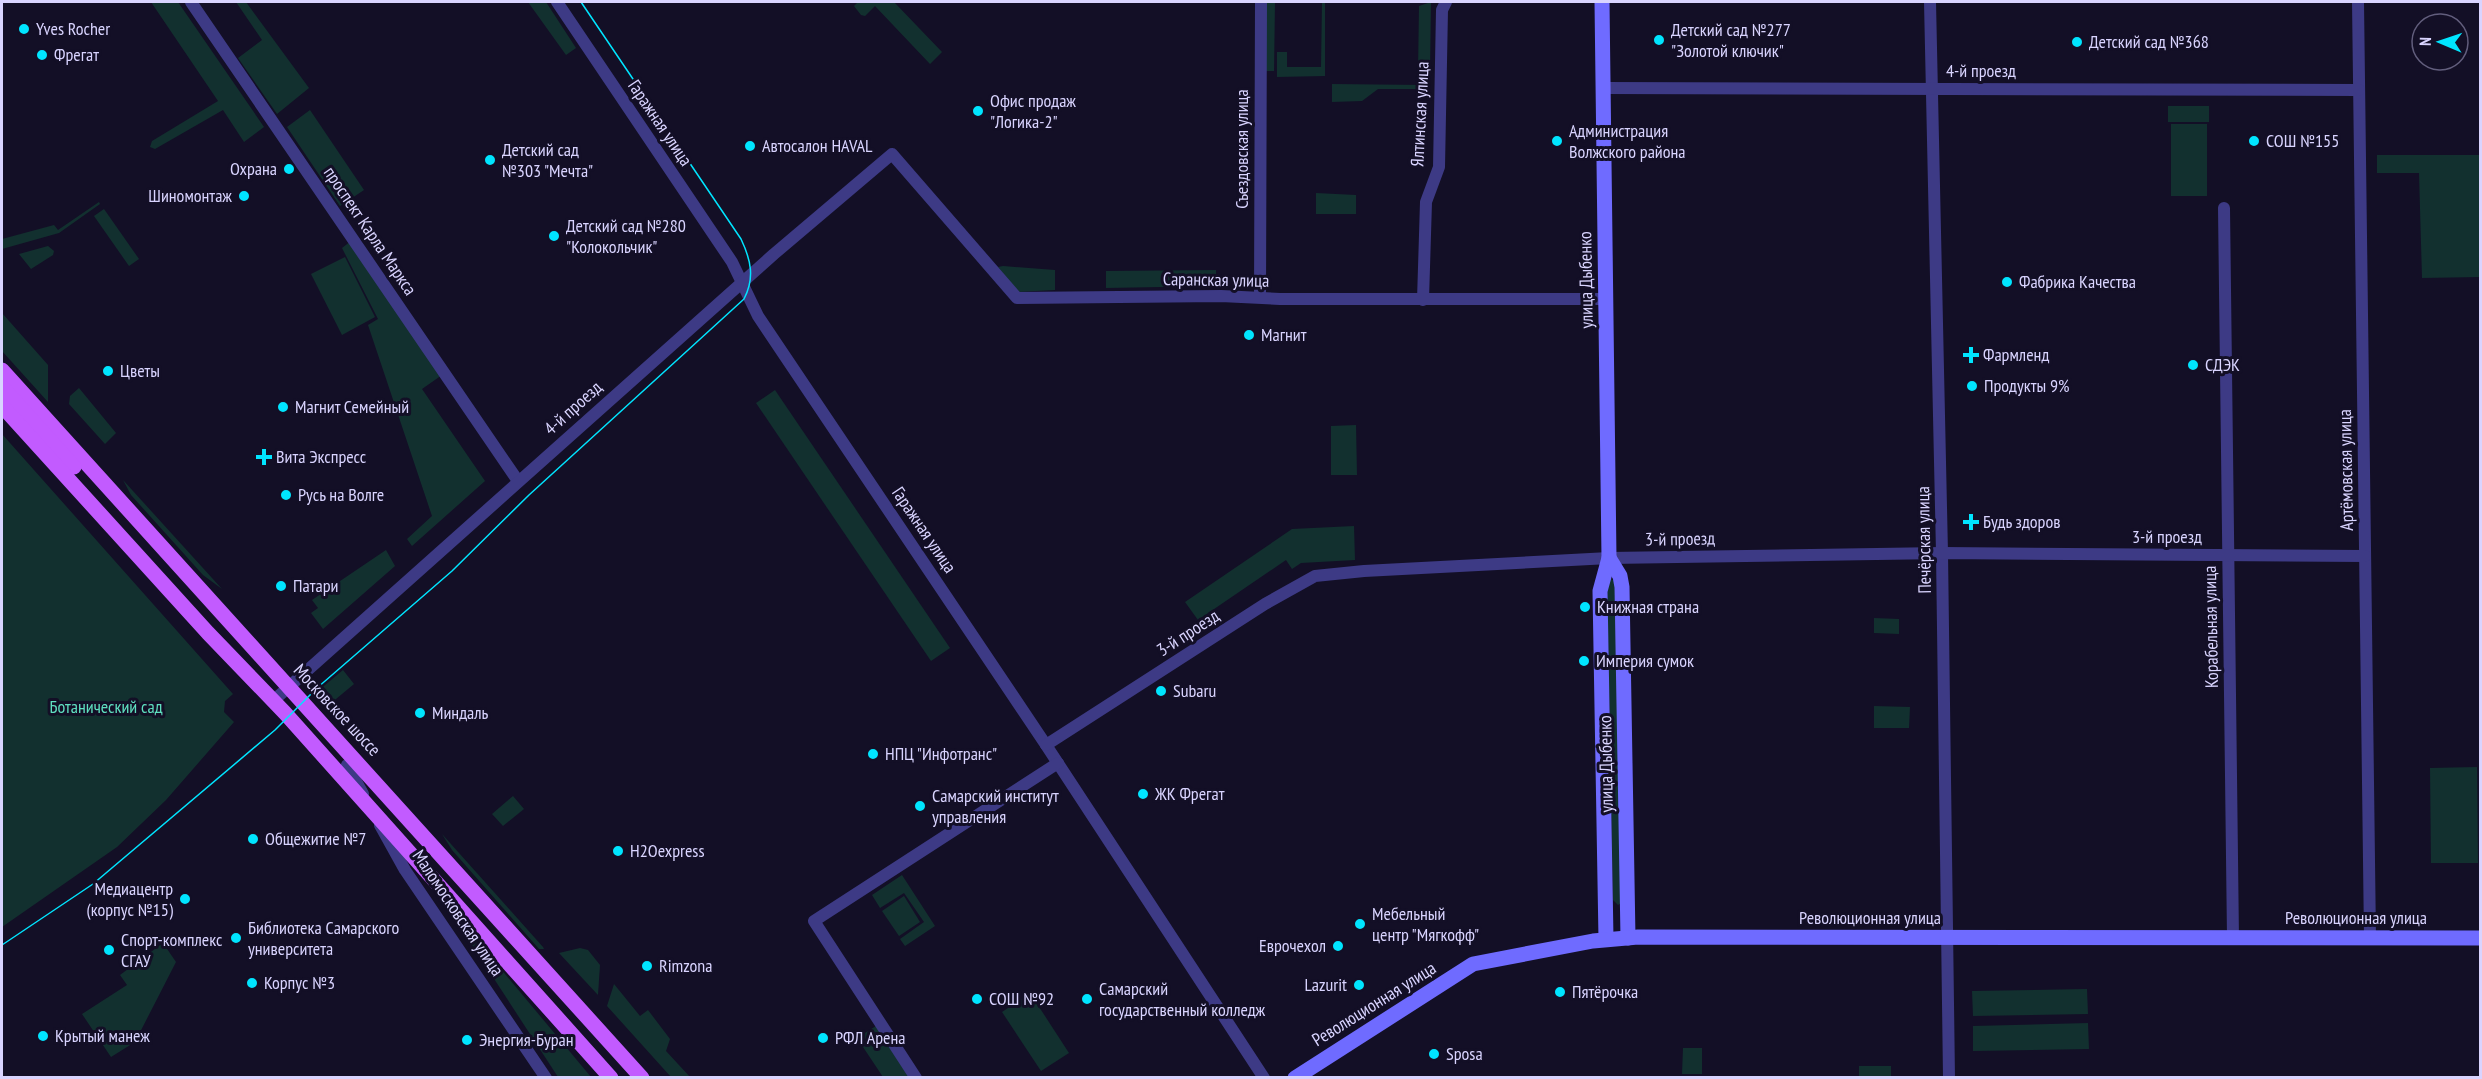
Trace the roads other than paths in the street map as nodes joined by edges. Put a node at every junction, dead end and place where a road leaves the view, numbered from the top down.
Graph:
1 (191, 2) edge
2 (557, 2) edge
3 (1261, 2) edge
4 (1446, 2) edge
5 (1602, 2) edge
6 (1930, 2) edge
7 (2358, 2) edge
8 (1603, 88) junction
9 (1932, 89) junction
10 (2359, 90) junction
11 (892, 154) joint
12 (2224, 208) dead end
13 (741, 283) junction
14 (1260, 297) junction
15 (1606, 299) junction
16 (1423, 300) junction
17 (2, 370) edge
18 (2, 387) edge
19 (2, 406) edge
20 (518, 481) junction
21 (1942, 554) junction
22 (2228, 555) junction
23 (2365, 556) junction
24 (1609, 558) junction
25 (281, 693) junction
26 (1046, 746) junction
27 (1058, 763) junction
28 (347, 765) junction
29 (375, 815) junction
30 (1628, 938) junction
31 (1947, 938) junction
32 (2233, 938) junction
33 (2370, 938) junction
34 (2481, 938) edge
35 (1606, 939) junction
36 (546, 1077) edge
37 (611, 1077) edge
38 (629, 1077) edge
39 (642, 1077) edge
40 (916, 1077) edge
41 (1264, 1077) edge
42 (1295, 1077) edge
43 (1949, 1077) edge

1 - 20 street, проспект Карла Маркса
2 - 13 street, Гаражная улица
3 - 14 street, Съездовская улица
4 - 16 street, Ялтинская улица
5 - 8 main road, улица Дыбенко
6 - 9 street, Печёрская улица
7 - 10 street, Артёмовская улица
8 - 9 street, 4-й проезд
8 - 15 main road, улица Дыбенко
9 - 10 street, 4-й проезд
9 - 21 street, Печёрская улица
10 - 23 street, Артёмовская улица
11 - 13 street, 4-й проезд
11 - 14 street, Саранская улица
12 - 22 street, Корабельная улица
13 - 20 street, 4-й проезд
13 - 26 street, Гаражная улица
14 - 16 street, Саранская улица
15 - 16 street, Саранская улица
15 - 24 main road, улица Дыбенко
17 - 25 main road, Московское шоссе
18 - 25 main road, Московское шоссе
19 - 25 main road, Московское шоссе
20 - 25 street, 4-й проезд
21 - 22 street, 3-й проезд
21 - 24 street, 3-й проезд
21 - 31 street, Печёрская улица
22 - 23 street, 3-й проезд
22 - 32 street, Корабельная улица
23 - 33 street, Артёмовская улица
24 - 26 street, 3-й проезд
24 - 30 main road, улица Дыбенко
24 - 35 main road, улица Дыбенко
25 - 28 main road, Московское шоссе
25 - 29 main road, Московское шоссе
25 - 39 main road, Московское шоссе
26 - 27 street, Гаражная улица
27 - 40 street
27 - 41 street, Гаражная улица
28 - 29 street, Маломосковская улица
28 - 38 main road, Московское шоссе
29 - 36 street, Маломосковская улица
29 - 37 main road, Московское шоссе
30 - 31 main road, Революционная улица
30 - 35 main road, Революционная улица
31 - 32 main road, Революционная улица
31 - 43 street, Печёрская улица
32 - 33 main road, Революционная улица
33 - 34 main road, Революционная улица
35 - 42 main road, Революционная улица

